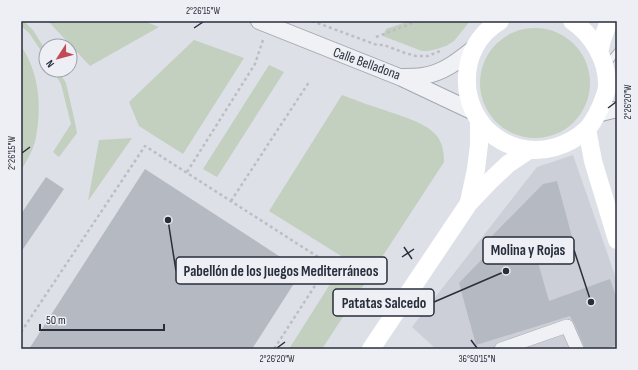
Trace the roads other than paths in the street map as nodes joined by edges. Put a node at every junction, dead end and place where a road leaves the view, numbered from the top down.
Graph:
1 (500, 21) edge
2 (572, 21) edge
3 (609, 21) edge
4 (264, 23) edge
5 (474, 49) junction
6 (617, 52) edge
7 (602, 59) junction
8 (402, 78) junction
9 (612, 91) edge
10 (617, 110) edge
11 (476, 117) junction
12 (586, 127) junction
13 (529, 150) junction
14 (469, 203) junction
15 (617, 240) edge
16 (371, 349) edge
17 (500, 349) edge
18 (576, 349) edge

1 - 5 main road
2 - 7 main road
3 - 7 main road
4 - 8 street, Calle Belladona
5 - 8 street, Calle Belladona
5 - 11 main road
6 - 7 lane
7 - 9 main road
8 - 11 street
9 - 12 main road
10 - 12 street
11 - 13 main road
11 - 14 main road
12 - 13 main road
12 - 15 main road
13 - 14 main road
14 - 16 main road
17 - 18 street

